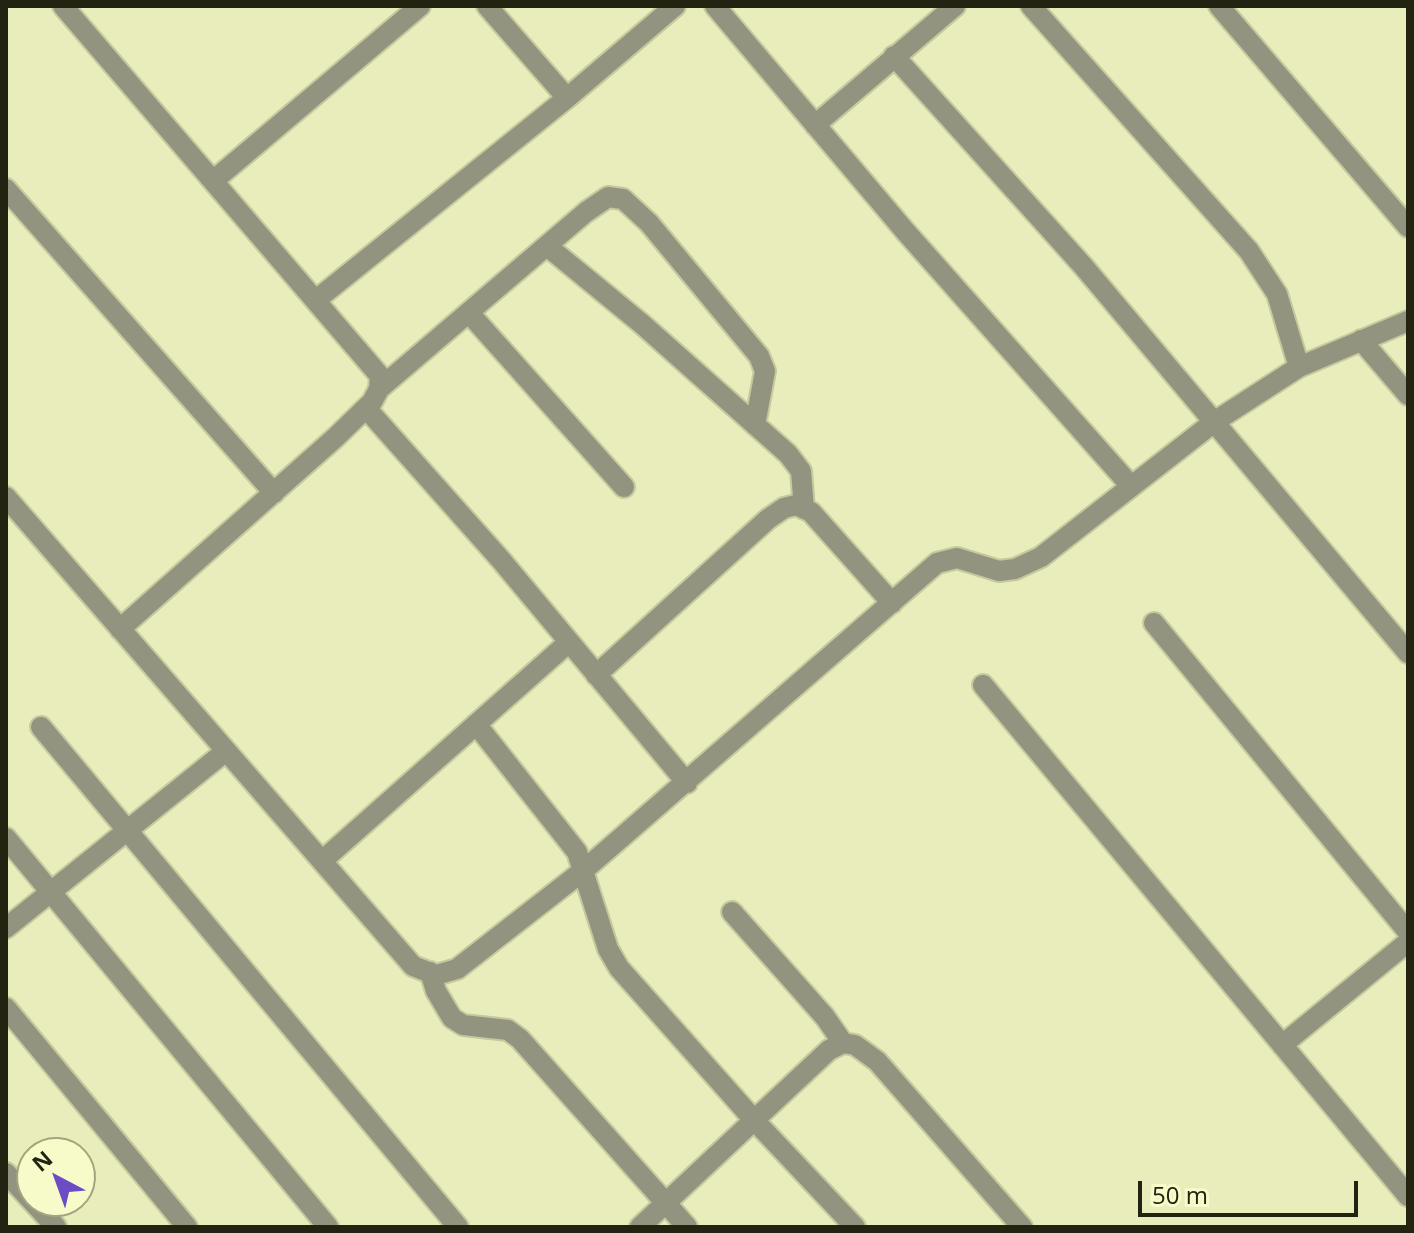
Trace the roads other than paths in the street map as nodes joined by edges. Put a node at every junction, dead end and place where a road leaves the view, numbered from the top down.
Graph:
1 (63, 6) edge
2 (420, 6) edge
3 (487, 6) edge
4 (675, 6) edge
5 (715, 6) edge
6 (955, 6) edge
7 (1031, 6) edge
8 (1219, 6) edge
9 (894, 56) junction
10 (567, 98) junction
11 (815, 125) junction
12 (213, 181) junction
13 (6, 189) edge
14 (1408, 227) edge
15 (547, 246) junction
16 (316, 300) junction
17 (470, 314) junction
18 (1408, 321) edge
19 (1361, 340) junction
20 (1299, 367) junction
21 (379, 389) junction
22 (1408, 395) edge
23 (366, 408) junction
24 (1214, 422) junction
25 (755, 425) junction
26 (1131, 486) junction
27 (624, 487) dead end
28 (274, 493) junction
29 (6, 498) edge
30 (804, 509) junction
31 (892, 603) junction
32 (1154, 623) dead end
33 (120, 629) junction
34 (569, 642) junction
35 (1408, 653) edge
36 (596, 675) junction
37 (983, 685) dead end
38 (476, 724) junction
39 (41, 727) dead end
40 (226, 751) junction
41 (687, 783) junction
42 (126, 830) junction
43 (6, 838) edge
44 (322, 861) junction
45 (584, 870) junction
46 (50, 892) junction
47 (732, 912) dead end
48 (6, 928) edge
49 (1408, 932) edge
50 (1408, 942) edge
51 (430, 972) junction
52 (6, 1008) edge
53 (843, 1043) junction
54 (1282, 1045) junction
55 (754, 1120) junction
56 (6, 1173) edge
57 (1408, 1196) edge
58 (665, 1204) junction
59 (56, 1227) edge
60 (187, 1227) edge
61 (328, 1227) edge
62 (458, 1227) edge
63 (640, 1227) edge
64 (687, 1227) edge
65 (855, 1227) edge
66 (1022, 1227) edge

1 - 12 street
2 - 12 street
3 - 10 street
4 - 10 street
5 - 11 street
6 - 9 street
7 - 20 street
8 - 14 street
9 - 11 street
9 - 24 street
10 - 16 street
11 - 26 street
12 - 16 street
13 - 28 street
15 - 17 street
15 - 25 street
15 - 25 street
16 - 21 street
17 - 21 street
17 - 27 street
18 - 19 street
19 - 20 street
19 - 22 street
20 - 24 street
21 - 23 street
23 - 28 street
23 - 34 street
24 - 26 street
24 - 35 street
25 - 30 street
26 - 31 street
28 - 33 street
29 - 33 street
30 - 31 street
30 - 36 street
31 - 41 street
32 - 49 street
33 - 40 street
34 - 36 street
34 - 38 street
36 - 41 street
37 - 54 street
38 - 44 street
38 - 45 street
39 - 42 street
40 - 42 street
40 - 44 street
41 - 45 street
42 - 46 street
42 - 62 street
43 - 46 street
44 - 51 street
45 - 51 street
45 - 55 street
46 - 48 street
46 - 61 street
47 - 53 street
50 - 54 street
51 - 58 street
52 - 60 street
53 - 55 street
53 - 66 street
54 - 57 street
55 - 58 street
55 - 65 street
56 - 59 street
58 - 63 street
58 - 64 street

